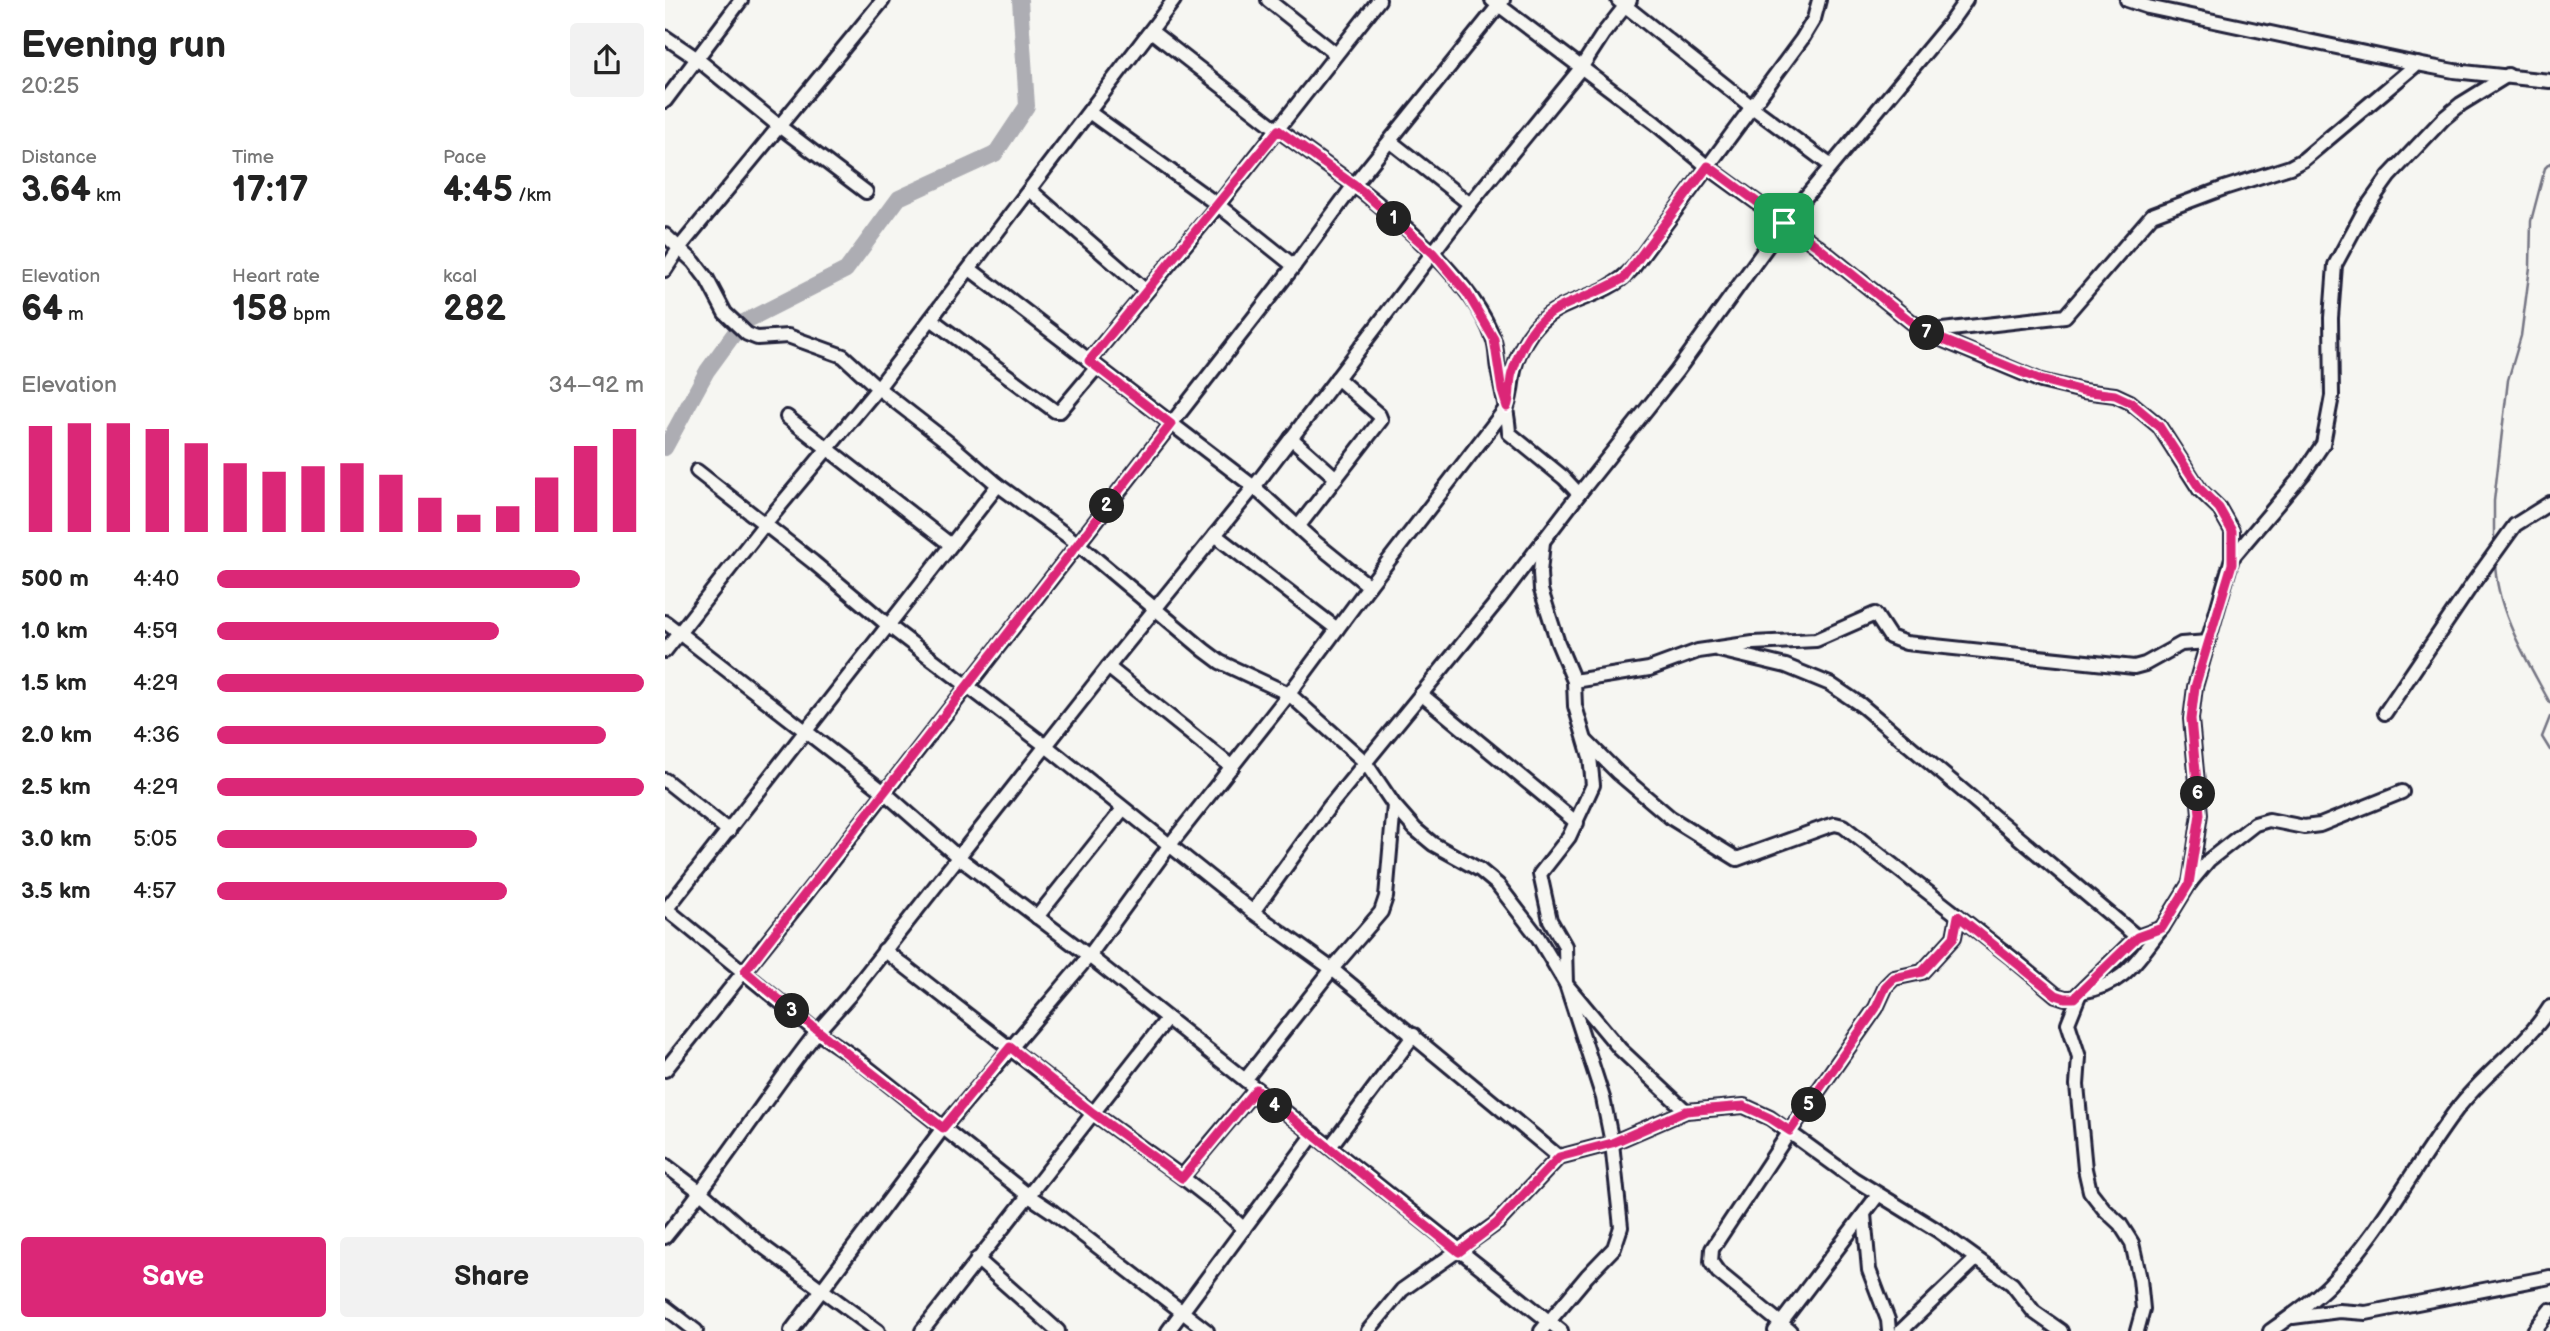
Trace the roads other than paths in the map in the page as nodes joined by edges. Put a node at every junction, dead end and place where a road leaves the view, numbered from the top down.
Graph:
1 (741, 0) edge
2 (883, 0) edge
3 (1174, 0) edge
4 (1268, 0) edge
5 (1379, 0) edge
6 (1819, 0) edge
7 (1966, 0) edge
8 (2127, 0) edge
9 (1498, 2) edge
10 (1624, 2) edge
11 (1151, 31) junction
12 (665, 37) edge
13 (1336, 54) junction
14 (695, 58) junction
15 (2417, 64) junction
16 (1581, 68) junction
17 (2508, 75) junction
18 (2550, 81) edge
19 (665, 101) edge
20 (1752, 107) junction
21 (1089, 112) junction
22 (779, 126) junction
23 (1278, 130) junction
24 (1390, 141) junction
25 (1830, 165) junction
26 (1708, 166) junction
27 (1354, 185) junction
28 (1030, 190) junction
29 (866, 192) dead end
30 (1471, 204) junction
31 (1218, 205) junction
32 (1784, 223) junction
33 (665, 235) edge
34 (680, 247) junction
35 (1433, 253) junction
36 (1294, 266) junction
37 (665, 270) edge
38 (970, 270) junction
39 (1146, 291) junction
40 (931, 319) junction
41 (1924, 332) junction
42 (1093, 364) junction
43 (1337, 378) junction
44 (878, 388) junction
45 (1507, 407) junction
46 (787, 417) dead end
47 (1171, 424) junction
48 (1291, 438) junction
49 (826, 450) junction
50 (697, 471) dead end
51 (1336, 478) junction
52 (998, 485) junction
53 (1254, 487) junction
54 (1579, 494) junction
55 (2550, 503) edge
56 (764, 525) junction
57 (1298, 527) junction
58 (1216, 535) junction
59 (1543, 541) junction
60 (1077, 543) junction
61 (951, 545) junction
62 (2232, 558) junction
63 (1369, 586) junction
64 (1157, 608) junction
65 (665, 622) edge
66 (889, 626) junction
67 (1337, 629) junction
68 (678, 633) junction
69 (2208, 642) junction
70 (1714, 649) junction
71 (665, 651) edge
72 (1108, 667) junction
73 (1574, 681) junction
74 (968, 686) junction
75 (1289, 694) junction
76 (1421, 694) junction
77 (2385, 713) dead end
78 (807, 731) junction
79 (1586, 741) junction
80 (1046, 746) junction
81 (1365, 762) junction
82 (1232, 767) junction
83 (665, 780) edge
84 (884, 792) junction
85 (2402, 792) dead end
86 (1394, 805) junction
87 (1123, 808) junction
88 (1577, 823) junction
89 (729, 831) junction
90 (1169, 846) junction
91 (958, 857) junction
92 (2189, 884) junction
93 (666, 909) edge
94 (1252, 912) junction
95 (1958, 916) junction
96 (1037, 917) junction
97 (2162, 928) junction
98 (2137, 937) junction
99 (884, 950) junction
100 (1090, 957) junction
101 (1332, 969) junction
102 (745, 971) junction
103 (1566, 984) junction
104 (2080, 992) junction
105 (2550, 1007) edge
106 (1167, 1019) junction
107 (817, 1032) junction
108 (1414, 1035) junction
109 (1010, 1047) junction
110 (665, 1070) edge
111 (1245, 1080) junction
112 (1256, 1089) junction
113 (1686, 1111) junction
114 (1093, 1113) junction
115 (943, 1128) junction
116 (1790, 1131) junction
117 (1314, 1134) junction
118 (1612, 1143) junction
119 (1329, 1147) junction
120 (1559, 1157) junction
121 (665, 1166) edge
122 (1182, 1178) junction
123 (702, 1192) junction
124 (1878, 1195) junction
125 (1029, 1196) junction
126 (1864, 1214) junction
127 (1244, 1229) junction
128 (665, 1237) edge
129 (1459, 1252) junction
130 (977, 1259) junction
131 (1976, 1259) junction
132 (2550, 1277) edge
133 (823, 1290) junction
134 (665, 1307) edge
135 (2550, 1310) edge
136 (1182, 1312) junction
137 (2290, 1318) junction
138 (1544, 1326) edge
139 (1782, 1329) edge
140 (696, 1331) edge
141 (790, 1331) edge
142 (879, 1331) edge
143 (922, 1331) edge
144 (1058, 1331) edge
145 (1168, 1331) edge
146 (1207, 1331) edge
147 (1368, 1331) edge
148 (1561, 1331) edge
149 (1889, 1331) edge
150 (1901, 1331) edge
151 (2061, 1331) edge
152 (2137, 1331) edge
153 (2270, 1331) edge
154 (2534, 1331) edge

1 - 14 street
2 - 22 street
3 - 11 street
4 - 13 street
5 - 13 street
6 - 20 street
7 - 25 street
8 - 15 street
9 - 16 street
9 - 24 street
10 - 16 street
10 - 20 street
11 - 21 street
11 - 23 street
12 - 14 street
13 - 23 street
14 - 19 street
14 - 22 street
15 - 17 street
15 - 41 street
16 - 26 street
16 - 30 street
17 - 18 street
17 - 62 street
20 - 25 street
20 - 26 street
21 - 28 street
21 - 31 street
22 - 29 street
22 - 34 street
23 - 27 street
23 - 31 street
24 - 27 street
24 - 30 street
25 - 32 street
26 - 32 street
26 - 45 street
27 - 35 street
27 - 36 street
28 - 38 street
28 - 39 street
30 - 35 street
31 - 36 street
31 - 39 street
32 - 41 street
32 - 54 street
33 - 34 street
34 - 37 street
34 - 44 street
35 - 43 street
35 - 45 street
36 - 47 street
38 - 40 street
38 - 42 street
39 - 42 street
40 - 42 street
40 - 44 street
41 - 62 street
42 - 47 street
43 - 48 street
43 - 51 street
44 - 49 street
44 - 52 street
45 - 54 street
45 - 63 street
46 - 49 street
47 - 53 street
47 - 60 street
48 - 51 street
48 - 53 street
49 - 56 street
49 - 61 street
50 - 56 street
51 - 57 street
52 - 60 street
52 - 61 street
53 - 57 street
53 - 58 street
54 - 59 street
55 - 77 street
56 - 66 street
56 - 68 street
57 - 63 street
58 - 64 street
58 - 67 street
59 - 73 street
59 - 76 street
60 - 64 street
60 - 74 street
61 - 66 street
62 - 69 street
63 - 67 street
64 - 72 street
64 - 75 street
65 - 68 street
66 - 74 street
66 - 78 street
67 - 75 street
68 - 71 street
68 - 78 street
69 - 70 street
69 - 92 street
70 - 73 street
70 - 98 street
72 - 80 street
72 - 82 street
73 - 79 street
74 - 80 street
74 - 84 street
75 - 81 street
75 - 82 street
76 - 81 street
76 - 88 street
78 - 84 street
78 - 89 street
79 - 88 street
79 - 95 street
80 - 87 street
80 - 91 street
81 - 86 street
81 - 94 street
82 - 90 street
83 - 89 street
84 - 91 street
84 - 102 street
85 - 92 street
86 - 101 street
86 - 103 street
87 - 90 street
87 - 96 street
88 - 103 street
89 - 93 street
90 - 94 street
90 - 100 street
91 - 96 street
91 - 99 street
92 - 97 street
93 - 102 street
94 - 101 street
95 - 104 street
95 - 116 street
96 - 100 street
97 - 98 street
97 - 104 street
98 - 104 street
99 - 107 street
99 - 109 street
100 - 106 street
100 - 109 street
101 - 108 street
101 - 111 street
102 - 107 street
102 - 110 street
103 - 113 street
103 - 118 street
104 - 152 street
105 - 137 street
106 - 111 street
106 - 114 street
107 - 115 street
107 - 123 street
108 - 119 street
108 - 120 street
109 - 114 street
109 - 115 street
111 - 112 street
112 - 117 street
112 - 122 street
113 - 116 street
113 - 118 street
114 - 122 street
114 - 125 street
115 - 125 street
115 - 133 street
116 - 124 street
116 - 139 street
117 - 119 street
117 - 127 street
118 - 120 street
118 - 138 street
119 - 129 street
120 - 129 street
121 - 123 street
122 - 127 street
123 - 128 street
123 - 133 street
124 - 126 street
124 - 131 street
125 - 130 street
125 - 136 street
126 - 139 street
126 - 149 street
127 - 136 street
129 - 138 street
129 - 147 street
130 - 143 street
130 - 144 street
131 - 150 street
131 - 151 street
132 - 137 street
133 - 141 street
133 - 142 street
134 - 140 street
135 - 154 street
136 - 145 street
136 - 146 street
137 - 153 street
138 - 148 street

